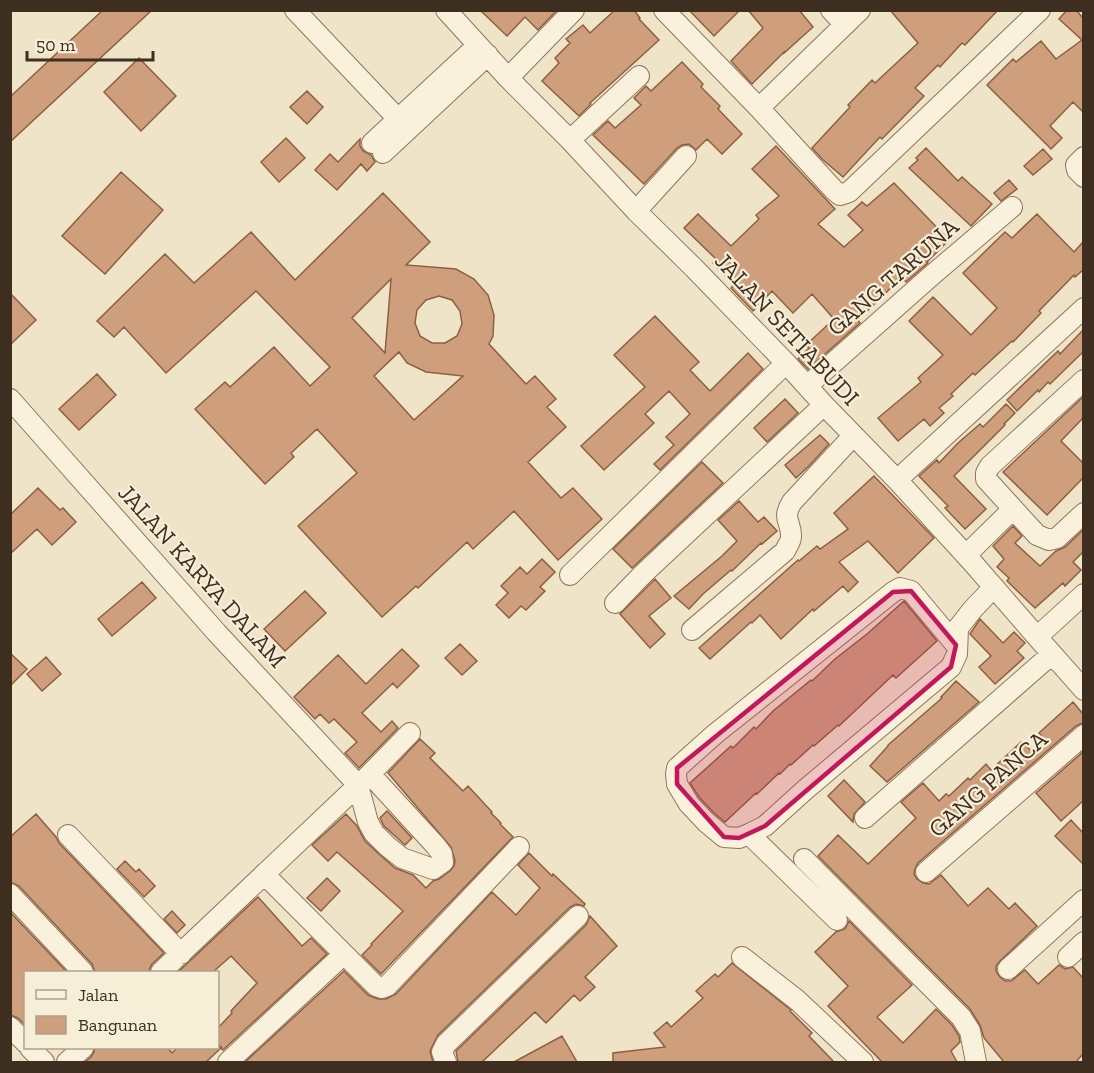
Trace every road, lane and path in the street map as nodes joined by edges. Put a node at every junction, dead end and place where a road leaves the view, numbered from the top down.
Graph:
1 (295, 10) edge
2 (446, 10) edge
3 (574, 10) edge
4 (664, 10) edge
5 (831, 10) edge
6 (860, 10) edge
7 (1040, 10) edge
8 (845, 25) junction
9 (483, 50) junction
10 (639, 76) dead end
11 (508, 78) junction
12 (759, 108) junction
13 (398, 119) junction
14 (570, 140) junction
15 (686, 156) dead end
16 (1083, 157) edge
17 (1083, 177) edge
18 (1012, 207) dead end
19 (636, 211) junction
20 (1083, 308) edge
21 (786, 363) junction
22 (1083, 380) edge
23 (807, 386) junction
24 (10, 399) edge
25 (824, 405) junction
26 (853, 436) junction
27 (897, 480) junction
28 (1013, 509) junction
29 (1083, 513) edge
30 (966, 555) junction
31 (570, 575) dead end
32 (994, 587) junction
33 (1083, 594) edge
34 (615, 603) dead end
35 (692, 630) dead end
36 (1037, 638) junction
37 (957, 645) junction
38 (1052, 654) junction
39 (1083, 690) edge
40 (410, 733) dead end
41 (1083, 735) edge
42 (364, 780) junction
43 (390, 798) junction
44 (865, 818) dead end
45 (368, 822) junction
46 (749, 834) junction
47 (68, 835) dead end
48 (519, 847) dead end
49 (804, 858) dead end
50 (926, 872) dead end
51 (264, 874) junction
52 (10, 894) edge
53 (1081, 907) edge
54 (578, 915) dead end
55 (837, 920) dead end
56 (1083, 942) edge
57 (181, 954) junction
58 (344, 954) junction
59 (742, 957) dead end
60 (1068, 957) dead end
61 (1008, 969) dead end
62 (82, 971) edge
63 (162, 971) edge
64 (10, 1027) edge
65 (24, 1041) edge
66 (32, 1049) edge
67 (81, 1049) edge
68 (44, 1062) edge
69 (68, 1062) edge
70 (228, 1062) edge
71 (446, 1062) edge
72 (863, 1062) edge
73 (976, 1062) edge

1 - 13 street
2 - 9 street, JALAN SETIABUDI
3 - 11 street
4 - 12 street
5 - 8 street
6 - 8 street
7 - 12 street
8 - 12 street
9 - 11 street, JALAN SETIABUDI
9 - 13 street
9 - 13 street
10 - 14 street
11 - 14 street, JALAN SETIABUDI
14 - 19 street, JALAN SETIABUDI
15 - 19 street
16 - 17 street
18 - 23 street, GANG TARUNA
19 - 21 street, JALAN SETIABUDI
20 - 27 street
21 - 23 street, JALAN SETIABUDI
21 - 31 street
22 - 28 street
23 - 25 street, JALAN SETIABUDI
24 - 42 street, JALAN KARYA DALAM
25 - 26 street, JALAN SETIABUDI
25 - 34 street
26 - 27 street, JALAN SETIABUDI
26 - 35 street
27 - 30 street, JALAN SETIABUDI
28 - 29 street
28 - 30 street
30 - 32 street, JALAN SETIABUDI
32 - 36 street, JALAN SETIABUDI
32 - 37 street
33 - 36 street
36 - 38 street, JALAN SETIABUDI
37 - 46 street
37 - 46 street
38 - 39 street, JALAN SETIABUDI
38 - 44 street
40 - 42 street
41 - 50 street, GANG PANCA
42 - 43 street, JALAN KARYA DALAM
42 - 45 street
42 - 51 street
43 - 45 street
43 - 45 street, JALAN KARYA DALAM
46 - 55 street
47 - 57 street
48 - 58 street
49 - 73 street
51 - 57 street
51 - 58 street
52 - 62 street
53 - 61 street
54 - 71 street
56 - 60 street
57 - 63 street
58 - 70 street
59 - 72 street
64 - 65 street
66 - 68 street
67 - 69 street

